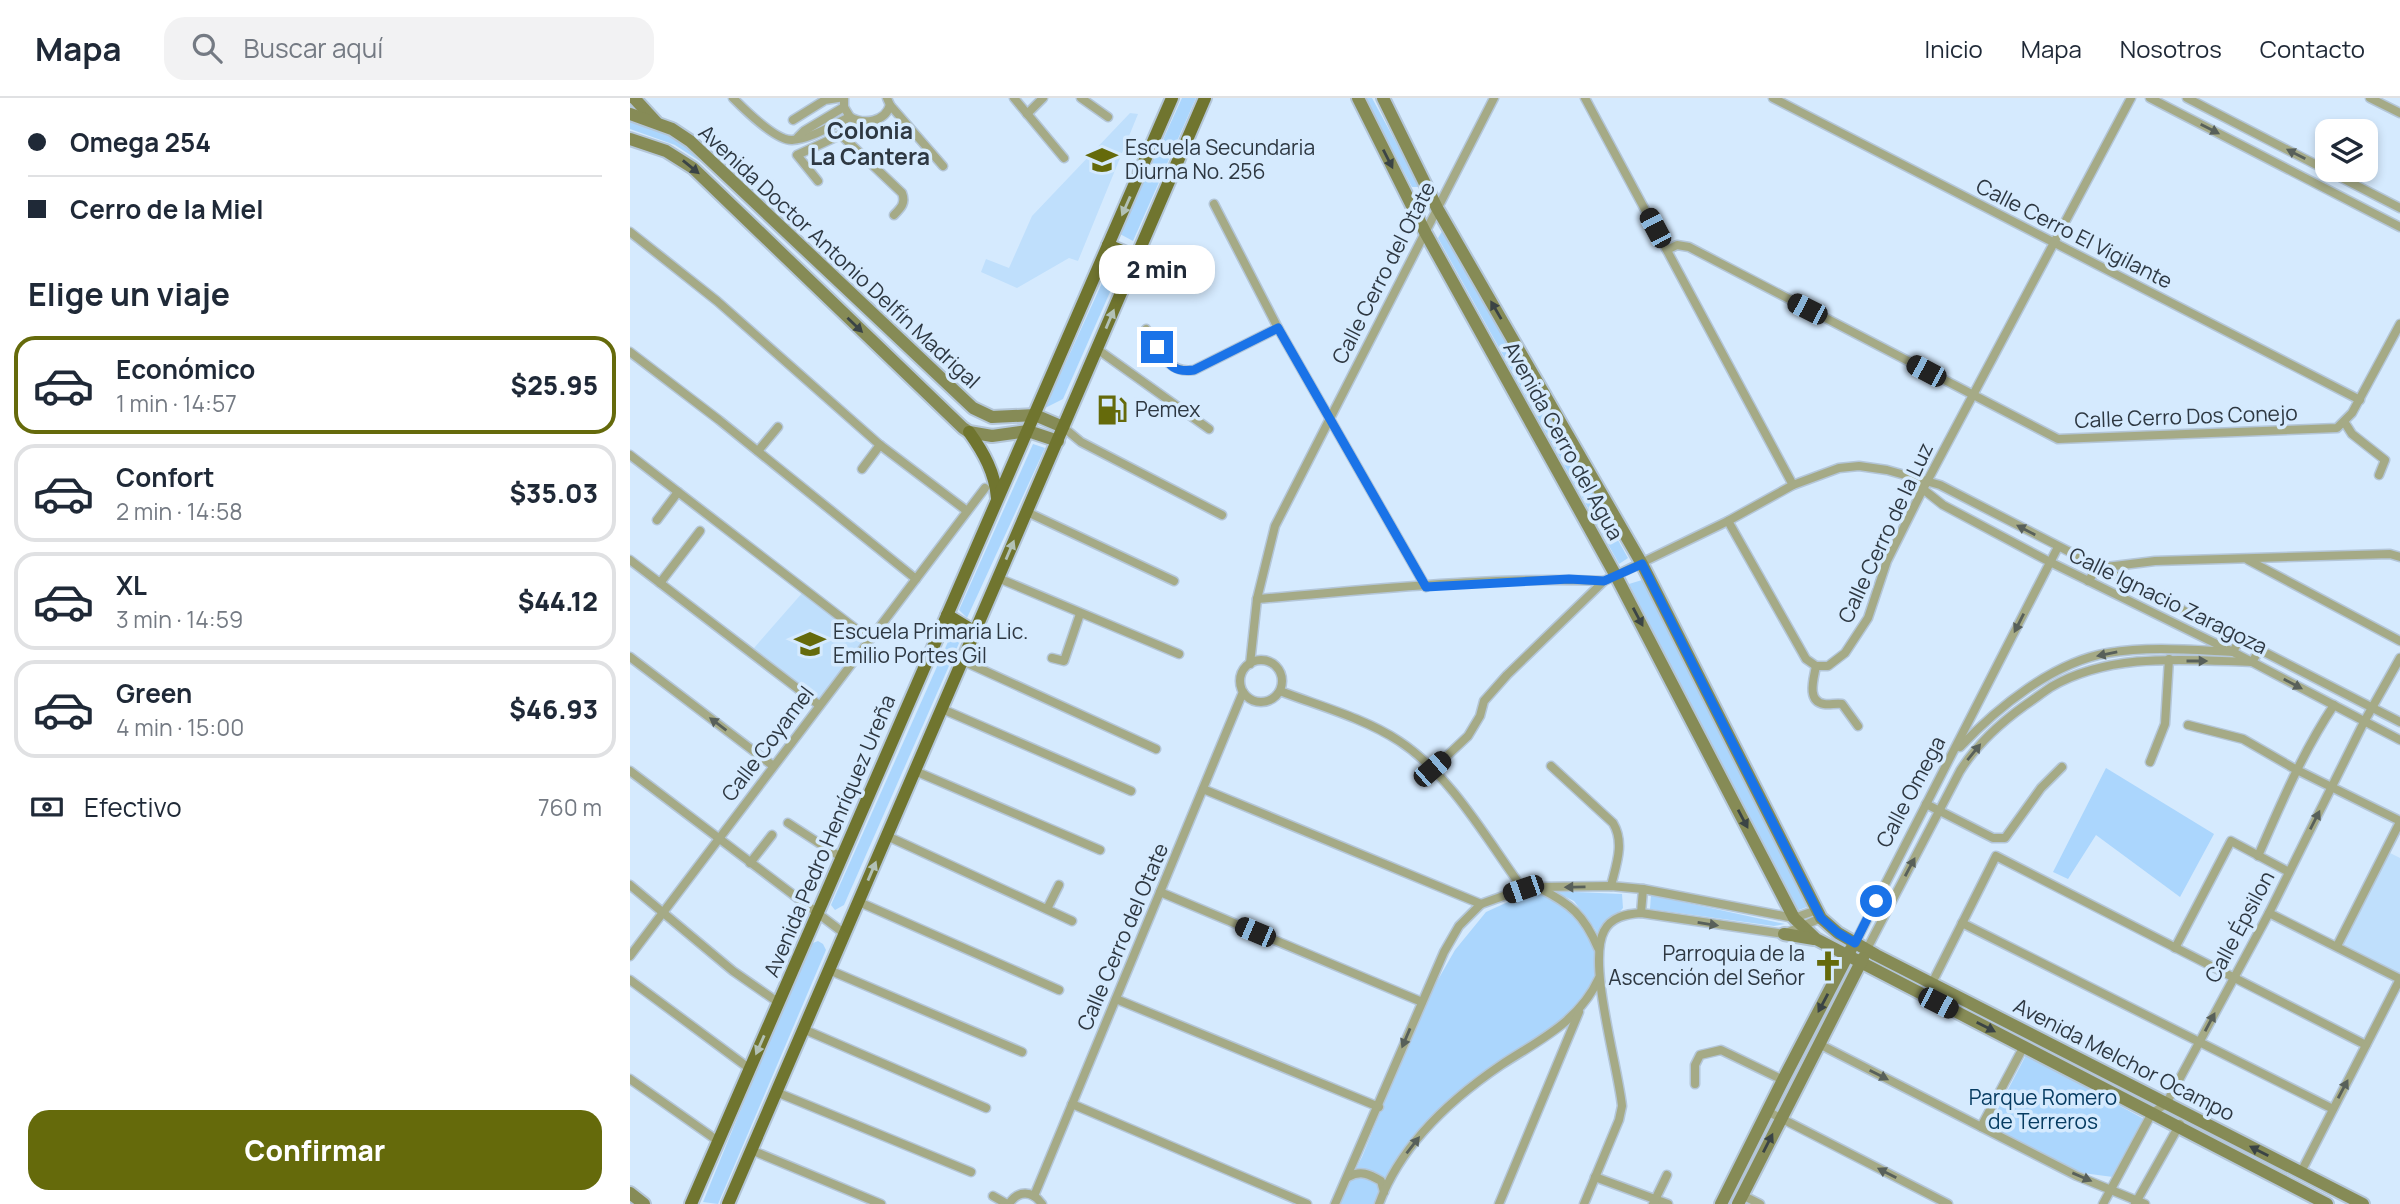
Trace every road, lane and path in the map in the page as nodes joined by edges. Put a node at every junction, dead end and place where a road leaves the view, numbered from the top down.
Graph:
1 (634, 98) edge
2 (733, 98) edge
3 (1014, 98) edge
4 (1043, 98) edge
5 (1081, 98) edge
6 (1172, 98) edge
7 (1205, 98) edge
8 (1358, 98) edge
9 (1383, 98) edge
10 (1494, 98) edge
11 (1586, 98) edge
12 (1773, 98) edge
13 (2131, 98) edge
14 (2150, 98) edge
15 (2187, 98) edge
16 (2370, 98) edge
17 (836, 100) edge
18 (889, 101) edge
19 (2400, 113) edge
20 (630, 114) edge
21 (1027, 114) junction
22 (884, 116) junction
23 (899, 116) junction
24 (1108, 117) dead end
25 (793, 120) dead end
26 (656, 122) junction
27 (855, 122) junction
28 (841, 135) junction
29 (799, 137) junction
30 (630, 139) edge
31 (797, 155) junction
32 (1064, 158) dead end
33 (788, 160) dead end
34 (943, 166) dead end
35 (818, 181) dead end
36 (1214, 204) dead end
37 (1437, 208) junction
38 (2400, 208) edge
39 (894, 215) dead end
40 (2400, 227) edge
41 (630, 232) edge
42 (1425, 232) junction
43 (2055, 242) junction
44 (1108, 245) junction
45 (1667, 250) junction
46 (1136, 257) junction
47 (2400, 324) edge
48 (1146, 328) dead end
49 (1278, 328) junction
50 (1097, 349) junction
51 (630, 352) edge
52 (1973, 396) junction
53 (2360, 400) junction
54 (1035, 415) junction
55 (1329, 419) junction
56 (2345, 423) junction
57 (778, 427) dead end
58 (1063, 427) junction
59 (1209, 429) dead end
60 (1028, 431) junction
61 (969, 432) junction
62 (1058, 441) junction
63 (1081, 442) junction
64 (880, 445) junction
65 (758, 451) junction
66 (630, 455) edge
67 (862, 469) dead end
68 (2379, 475) dead end
69 (1925, 484) junction
70 (1793, 485) junction
71 (985, 488) dead end
72 (678, 492) junction
73 (997, 501) junction
74 (967, 511) junction
75 (1027, 512) junction
76 (1222, 515) dead end
77 (657, 520) dead end
78 (1728, 521) junction
79 (700, 531) dead end
80 (2058, 547) junction
81 (2400, 557) edge
82 (2245, 559) junction
83 (630, 560) edge
84 (2050, 562) junction
85 (1642, 564) junction
86 (2098, 568) junction
87 (1616, 576) junction
88 (998, 578) junction
89 (916, 579) junction
90 (1174, 581) dead end
91 (1604, 581) junction
92 (2088, 581) junction
93 (660, 583) junction
94 (1426, 587) junction
95 (1257, 599) junction
96 (1080, 614) junction
97 (947, 615) junction
98 (975, 632) junction
99 (2240, 638) junction
100 (869, 639) junction
101 (2400, 641) edge
102 (2170, 649) junction
103 (2260, 649) junction
104 (2233, 652) junction
105 (1179, 654) dead end
106 (630, 657) edge
107 (1052, 657) dead end
108 (2400, 658) edge
109 (963, 661) junction
110 (2169, 662) junction
111 (2252, 662) junction
112 (1250, 664) junction
113 (1816, 666) junction
114 (1280, 691) junction
115 (1243, 692) junction
116 (818, 705) junction
117 (2334, 705) junction
118 (2372, 708) junction
119 (942, 709) junction
120 (2364, 722) junction
121 (2400, 722) edge
122 (2188, 725) dead end
123 (1858, 726) dead end
124 (2400, 740) edge
125 (1156, 749) dead end
126 (1954, 753) junction
127 (2150, 762) dead end
128 (772, 765) junction
129 (1551, 766) dead end
130 (2062, 767) dead end
131 (1432, 769) junction
132 (2295, 769) junction
133 (630, 771) edge
134 (915, 771) junction
135 (2332, 787) junction
136 (1203, 789) junction
137 (1131, 791) dead end
138 (1926, 804) junction
139 (1939, 811) junction
140 (2400, 821) edge
141 (788, 823) dead end
142 (772, 835) dead end
143 (887, 836) junction
144 (719, 840) junction
145 (1100, 850) dead end
146 (2258, 856) junction
147 (842, 858) junction
148 (750, 863) junction
149 (2289, 872) junction
150 (630, 885) edge
151 (1059, 885) dead end
152 (1537, 887) junction
153 (1611, 887) junction
154 (1523, 889) junction
155 (1643, 889) junction
156 (1160, 892) junction
157 (859, 902) junction
158 (1481, 904) junction
159 (1047, 909) junction
160 (665, 912) junction
161 (1640, 913) junction
162 (2269, 913) junction
163 (1819, 914) junction
164 (817, 915) junction
165 (1072, 921) dead end
166 (1798, 922) junction
167 (1962, 923) junction
168 (845, 934) junction
169 (1784, 934) junction
170 (1816, 939) junction
171 (1855, 943) junction
172 (2337, 946) junction
173 (1598, 948) junction
174 (2175, 948) junction
175 (1867, 949) junction
176 (630, 956) edge
177 (1848, 956) junction
178 (1860, 962) junction
179 (829, 971) junction
180 (1599, 978) junction
181 (2234, 978) junction
182 (2400, 979) edge
183 (630, 980) edge
184 (1932, 983) junction
185 (1059, 990) dead end
186 (1116, 999) junction
187 (1422, 1002) junction
188 (779, 1003) junction
189 (1580, 1009) junction
190 (803, 1029) junction
191 (2199, 1042) junction
192 (1819, 1044) junction
193 (2366, 1045) junction
194 (2024, 1046) junction
195 (1022, 1052) dead end
196 (750, 1069) junction
197 (630, 1079) edge
198 (1783, 1080) junction
199 (1695, 1084) dead end
200 (776, 1092) junction
201 (1072, 1104) junction
202 (2166, 1104) junction
203 (1379, 1107) junction
204 (986, 1108) dead end
205 (2333, 1109) junction
206 (1767, 1111) junction
207 (2152, 1113) junction
208 (2186, 1114) junction
209 (1781, 1118) junction
210 (1981, 1127) junction
211 (2179, 1127) junction
212 (718, 1142) junction
213 (751, 1150) junction
214 (1358, 1156) junction
215 (971, 1172) dead end
216 (2301, 1172) junction
217 (1667, 1175) dead end
218 (1348, 1177) junction
219 (1594, 1177) junction
220 (1392, 1178) junction
221 (2110, 1188) junction
222 (1384, 1192) junction
223 (630, 1193) edge
224 (993, 1196) dead end
225 (1034, 1196) junction
226 (1740, 1200) edge
227 (1655, 1201) edge
228 (2139, 1203) edge
229 (644, 1204) edge
230 (691, 1204) edge
231 (728, 1204) edge
232 (881, 1204) edge
233 (1008, 1204) edge
234 (1042, 1204) edge
235 (1307, 1204) edge
236 (1335, 1204) edge
237 (1379, 1204) edge
238 (1499, 1204) edge
239 (1584, 1204) edge
240 (1668, 1204) edge
241 (1721, 1204) edge
242 (1760, 1204) edge
243 (1948, 1204) edge
244 (2102, 1204) edge
245 (2327, 1204) edge
246 (2363, 1204) edge

1 - 26 street
2 - 29 street
3 - 21 street
4 - 21 street
5 - 24 street
6 -> 44 main road, Avenida Pedro Henríquez Ureña
7 - 46 main road
8 -> 42 street, Avenida Cerro del Agua
9 - 37 street, Avenida Cerro del Agua
10 - 37 street, Calle Cerro del Otate
11 - 45 street
12 - 43 street, Calle Cerro El Vigilante
13 - 43 street, Calle Cerro de la Luz
14 -> 40 street
38 -> 15 street
16 - 19 street
17 - 25 street
17 - 27 street
17 - 29 street
18 - 22 street
18 - 23 street
20 - 26 street, Avenida Doctor Antonio Delfín Madrigal
21 - 32 street
22 - 23 street
22 - 27 street
23 - 34 street
26 - 54 street, Avenida Doctor Antonio Delfín Madrigal
27 - 28 street
27 - 29 street
28 - 31 street
28 - 39 street
30 -> 61 street, Avenida Doctor Antonio Delfín Madrigal
31 - 33 street
31 - 35 street
36 - 49 street
37 - 42 street, Calle Cerro del Otate
85 -> 37 street, Avenida Cerro del Agua
41 - 64 street
42 - 55 street, Calle Cerro del Otate
42 - 87 street, Avenida Cerro del Agua
43 - 52 street, Calle Cerro de la Luz
43 - 53 street, Calle Cerro El Vigilante
44 - 46 main road
44 - 54 main road, Avenida Pedro Henríquez Ureña
45 - 52 street, Calle Cerro Dos Conejo
45 - 70 street
50 -> 46 main road
47 - 53 street
48 - 49 street
49 - 55 street
50 - 58 main road
50 - 59 street
51 - 65 street
52 - 56 street, Calle Cerro Dos Conejo
52 - 69 street, Calle Cerro de la Luz
53 - 56 street
54 - 58 street, Avenida Doctor Antonio Delfín Madrigal
54 - 60 main road, Avenida Pedro Henríquez Ureña
55 - 94 street
55 - 95 street, Calle Cerro del Otate
56 - 68 street
57 - 65 street
58 - 62 main road
58 - 63 street
60 - 61 street
60 - 62 street
60 - 73 main road, Avenida Pedro Henríquez Ureña
61 - 73 main road
62 - 63 street
62 - 75 main road
63 - 76 street
64 - 67 street
64 - 74 street
65 - 89 street
66 - 72 street
69 - 70 street
80 -> 69 street, Calle Ignacio Zaragoza
69 - 84 street, Calle Ignacio Zaragoza
69 - 113 street, Calle Cerro de la Luz
70 - 78 street
71 - 74 street, Calle Coyamel
72 - 77 street
72 - 100 street
73 - 97 main road, Avenida Pedro Henríquez Ureña
74 - 89 street, Calle Coyamel
88 -> 75 main road
75 - 90 street
78 - 85 street
78 - 113 street
79 - 93 street
80 - 84 street, Calle Omega
80 - 86 street, Calle Ignacio Zaragoza
81 - 82 street
82 - 86 street
82 - 101 street
83 - 93 street
84 - 92 street, Calle Ignacio Zaragoza
84 -> 126 street, Calle Omega
85 - 87 street
85 - 163 street, Avenida Cerro del Agua
86 - 92 street
86 - 99 street, Calle Ignacio Zaragoza
87 - 91 street
87 -> 166 street, Avenida Cerro del Agua
88 - 96 street
88 - 98 main road
89 - 100 street, Calle Coyamel
91 - 94 street
91 - 131 street
92 - 104 street, Calle Ignacio Zaragoza
93 - 116 street
94 - 95 street
95 - 112 street, Calle Cerro del Otate
96 - 105 street
96 - 107 street
97 - 98 main road
97 - 147 main road, Avenida Pedro Henríquez Ureña
98 - 109 main road
99 - 103 street, Calle Ignacio Zaragoza
99 - 104 street
100 - 116 street, Calle Coyamel
102 - 104 street
102 - 110 street
102 -> 126 street
103 - 111 street
103 - 118 street, Calle Ignacio Zaragoza
104 - 111 street, Calle Ignacio Zaragoza
128 -> 106 street
108 - 118 street, Calle Épsilon
109 - 119 main road
109 - 125 street
110 -> 111 street, Calle Omega
110 - 127 street
139 -> 110 street, Calle Omega
111 -> 117 street, Calle Ignacio Zaragoza
112 - 114 street
112 - 115 street
113 - 123 street
114 - 115 street
114 - 131 street
115 - 136 street, Calle Cerro del Otate
116 - 128 street, Calle Coyamel
117 - 120 street, Calle Ignacio Zaragoza
117 - 132 street
118 - 120 street, Calle Épsilon
118 - 121 street, Calle Ignacio Zaragoza
119 - 134 main road
119 - 137 street
120 - 124 street, Calle Ignacio Zaragoza
120 - 135 street, Calle Épsilon
122 - 132 street
126 - 138 street, Calle Omega
128 - 144 street, Calle Coyamel
129 - 153 street
130 - 139 street
131 - 154 street
132 - 135 street
132 - 146 street
133 - 144 street
134 - 143 main road
134 - 145 street
135 - 140 street
149 -> 135 street, Calle Épsilon
136 - 156 street, Calle Cerro del Otate
136 - 158 street
138 - 139 street
138 - 171 street, Calle Omega
175 -> 139 street, Calle Omega
140 - 172 street
141 - 147 street
142 - 148 street
157 -> 143 main road
143 - 159 street
144 - 148 street
144 - 160 street, Calle Coyamel
146 - 149 street
146 - 174 street
147 - 164 main road, Avenida Pedro Henríquez Ureña
148 - 164 street
149 - 162 street, Calle Épsilon
150 - 160 street
151 - 159 street
153 -> 152 street
152 - 154 street
152 - 173 street
153 - 155 street
154 - 158 street
155 - 161 street
155 - 166 street
156 - 186 street, Calle Cerro del Otate
156 - 187 street
157 - 168 main road
157 - 185 street
158 - 187 street
159 - 165 street
160 - 176 street, Calle Coyamel
160 - 188 street
161 -> 169 street
161 - 173 street
162 - 172 street
162 - 181 street, Calle Épsilon
163 - 166 street
163 - 171 street, Avenida Cerro del Agua
164 - 168 street
164 - 188 main road, Avenida Pedro Henríquez Ureña
166 - 169 street
166 - 170 street, Avenida Cerro del Agua
167 - 174 street
167 - 184 street
167 - 191 street
168 - 179 main road
169 - 170 street
170 - 177 street, Avenida Cerro del Agua
171 - 175 street, Avenida Cerro del Agua
171 - 177 street, Calle Omega
172 - 182 street
173 - 180 street
174 - 181 street
175 - 178 street, Calle Omega
175 - 184 street, Avenida Melchor Ocampo
177 - 178 street, Avenida Cerro del Agua
177 -> 198 street, Calle Omega
178 - 192 street, Calle Omega
178 -> 194 street, Avenida Melchor Ocampo
179 - 190 main road
179 - 195 street
180 - 189 street
180 - 219 street
191 -> 181 street, Calle Épsilon
181 - 193 street
182 - 193 street
183 - 196 street
184 - 202 street, Avenida Melchor Ocampo
186 - 201 street, Calle Cerro del Otate
186 - 203 street
187 -> 203 street
188 -> 196 main road, Avenida Pedro Henríquez Ureña
220 -> 189 street
189 - 238 street
190 - 200 main road
190 - 204 street
191 - 202 street, Calle Épsilon
191 - 205 street
192 - 209 street, Calle Omega
192 -> 210 street
205 -> 193 street
194 - 207 street, Avenida Melchor Ocampo
194 - 210 street
196 - 212 main road, Avenida Pedro Henríquez Ureña
197 - 212 street
198 - 199 street
198 - 206 street, Calle Omega
200 - 213 main road
200 - 215 street
201 - 225 street, Calle Cerro del Otate
201 - 235 street
202 - 207 street, Calle Épsilon
202 - 208 street, Avenida Melchor Ocampo
203 - 214 street
205 - 216 street
206 - 209 street
206 - 241 street, Calle Omega
207 - 211 street, Avenida Melchor Ocampo
207 - 221 street, Calle Épsilon
208 - 211 street
216 -> 208 street, Avenida Melchor Ocampo
226 -> 209 street, Calle Omega
243 -> 209 street
210 -> 221 street
211 - 228 street
211 - 245 street, Avenida Melchor Ocampo
212 - 230 main road, Avenida Pedro Henríquez Ureña
213 - 231 main road
213 - 232 street
214 - 218 street
214 - 220 street
216 - 246 street, Avenida Melchor Ocampo
217 - 227 street
218 - 222 street
218 - 236 street
219 - 227 street
219 - 239 street
220 - 222 street
221 - 228 street
221 - 244 street, Calle Épsilon
222 - 237 street
223 - 229 street
224 - 233 street
225 - 233 street
225 - 234 street
226 - 242 street
227 - 240 street

